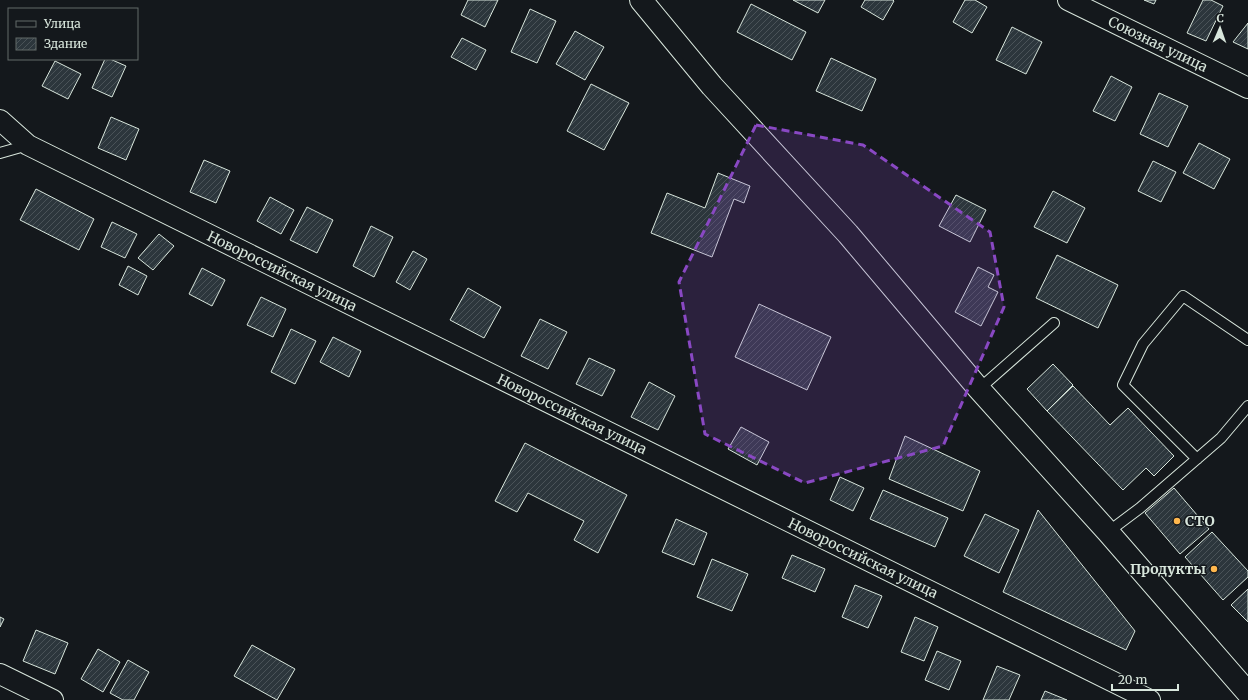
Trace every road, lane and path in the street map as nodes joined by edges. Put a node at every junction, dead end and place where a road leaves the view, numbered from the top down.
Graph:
1 (641, 0) edge
2 (1068, 0) edge
3 (1248, 88) edge
4 (0, 120) edge
5 (28, 145) junction
6 (0, 153) edge
7 (1054, 323) dead end
8 (1248, 340) edge
9 (979, 389) junction
10 (1248, 406) edge
11 (1197, 459) junction
12 (1108, 532) junction
13 (0, 674) edge
14 (1248, 693) edge
15 (52, 700) edge
16 (1150, 700) edge

1 - 9 main road
2 - 3 street, Союзная улица
4 - 5 street, Новороссийская улица
5 - 6 lane
5 - 16 street, Новороссийская улица
7 - 9 lane
8 - 11 lane
9 - 12 main road
10 - 11 lane
11 - 12 lane
12 - 14 main road
13 - 15 street

